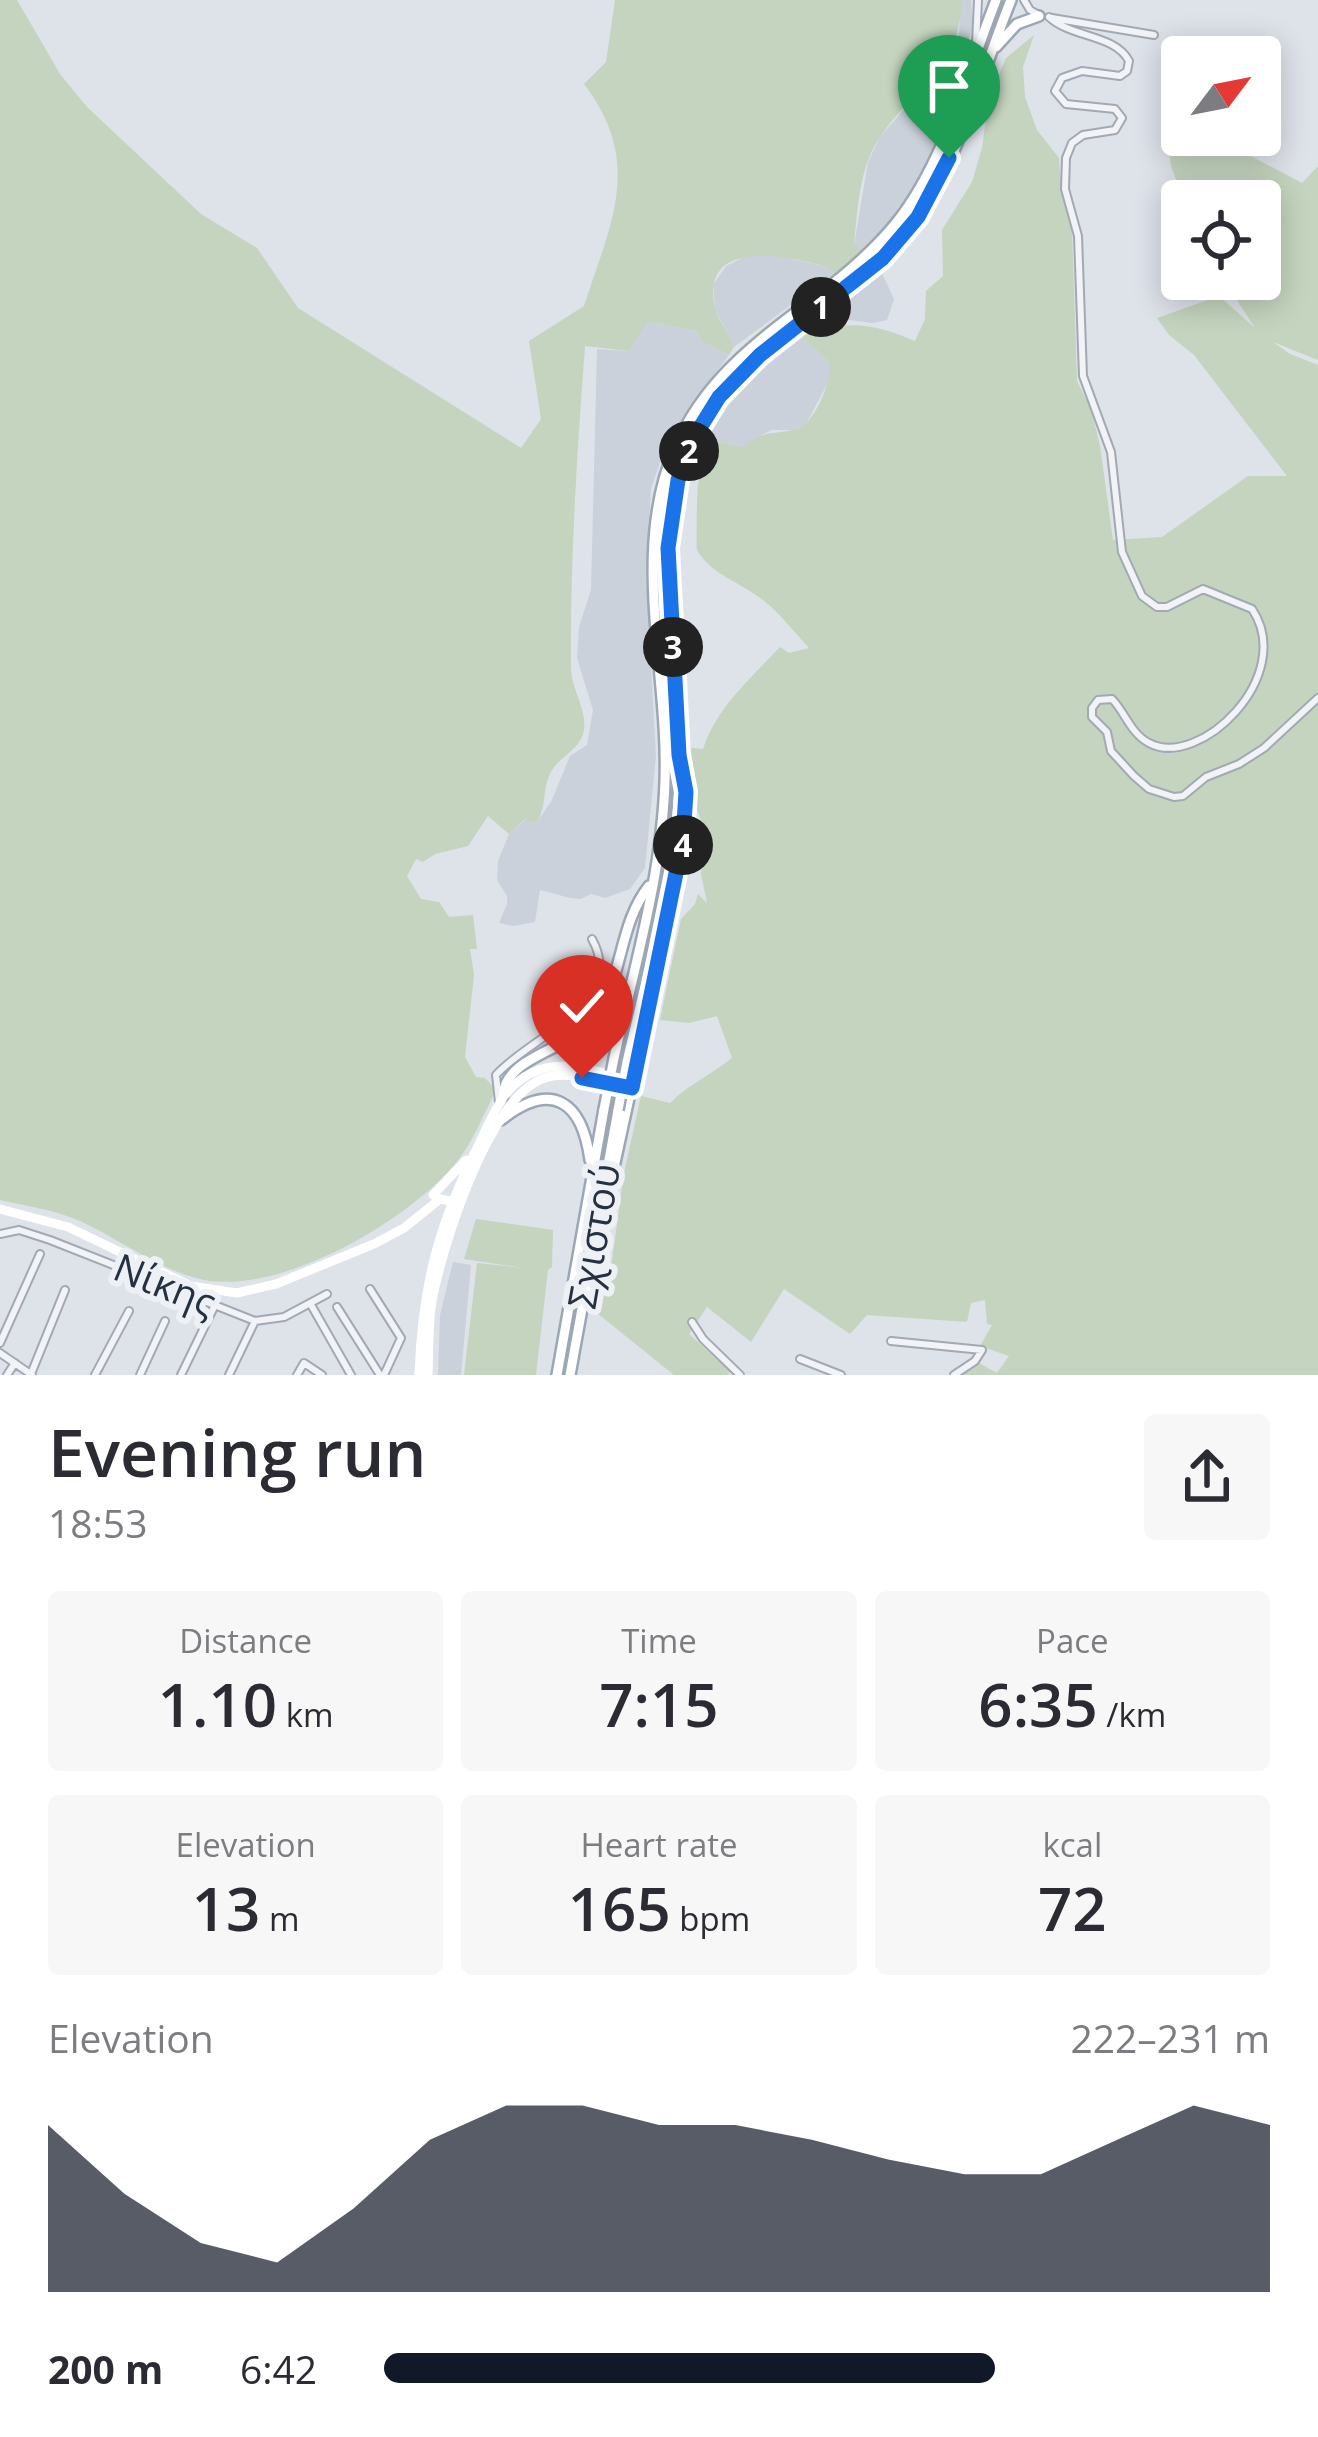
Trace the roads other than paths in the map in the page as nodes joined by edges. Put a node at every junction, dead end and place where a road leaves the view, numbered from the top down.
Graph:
1 (978, 0) edge
2 (996, 0) edge
3 (1011, 0) edge
4 (1024, 0) edge
5 (1044, 16) junction
6 (1154, 35) dead end
7 (976, 51) junction
8 (988, 56) junction
9 (1318, 698) edge
10 (679, 755) junction
11 (653, 882) junction
12 (592, 939) dead end
13 (633, 1084) junction
14 (501, 1099) junction
15 (501, 1120) junction
16 (478, 1147) junction
17 (591, 1165) junction
18 (455, 1190) junction
19 (433, 1195) junction
20 (450, 1202) junction
21 (0, 1209) edge
22 (420, 1214) junction
23 (596, 1220) junction
24 (441, 1225) junction
25 (0, 1234) edge
26 (40, 1254) dead end
27 (370, 1289) dead end
28 (65, 1290) dead end
29 (327, 1294) dead end
30 (310, 1303) junction
31 (215, 1305) junction
32 (337, 1307) dead end
33 (129, 1311) dead end
34 (255, 1321) junction
35 (165, 1322) dead end
36 (692, 1322) dead end
37 (891, 1341) dead end
38 (0, 1342) edge
39 (0, 1353) edge
40 (800, 1360) dead end
41 (15, 1364) junction
42 (342, 1370) edge
43 (32, 1374) edge
44 (739, 1374) edge
45 (8, 1375) edge
46 (95, 1375) edge
47 (140, 1375) edge
48 (182, 1375) edge
49 (229, 1375) edge
50 (297, 1375) edge
51 (322, 1375) edge
52 (350, 1375) edge
53 (382, 1375) edge
54 (424, 1375) edge
55 (557, 1375) edge
56 (570, 1375) edge
57 (841, 1375) edge
58 (955, 1375) edge

1 - 7 street
2 - 7 main road, Σχιστού
3 - 8 main road, Σχιστού
4 - 5 street
5 - 6 street
5 - 8 main road
5 - 9 street
7 - 11 main road, Σχιστού
8 - 10 main road, Σχιστού
10 - 13 main road
10 - 23 main road, Σχιστού, bridge
11 - 14 main road
11 - 17 main road, Σχιστού, bridge
12 - 14 street
13 - 14 main road
13 - 15 main road
13 - 23 main road
14 - 16 main road
15 - 17 main road
15 - 54 main road
16 - 18 main road
16 - 19 main road
17 - 55 main road, Σχιστού
18 - 19 main road
18 - 20 main road
19 - 22 main road
20 - 22 main road
20 - 24 main road
21 - 22 main road
22 - 24 main road
23 - 56 main road, Σχιστού
24 - 54 main road
25 - 31 street, Νίκης
26 - 38 street
27 - 53 street
28 - 43 street
29 - 30 street, Νίκης
30 - 34 street, Νίκης
30 - 42 street
31 - 34 street, Νίκης
31 - 48 street
32 - 53 street
33 - 46 street
34 - 49 street
35 - 47 street
36 - 44 street
37 - 58 street
39 - 41 street
40 - 57 street
41 - 43 street
41 - 45 street
42 - 52 street
50 - 51 street

